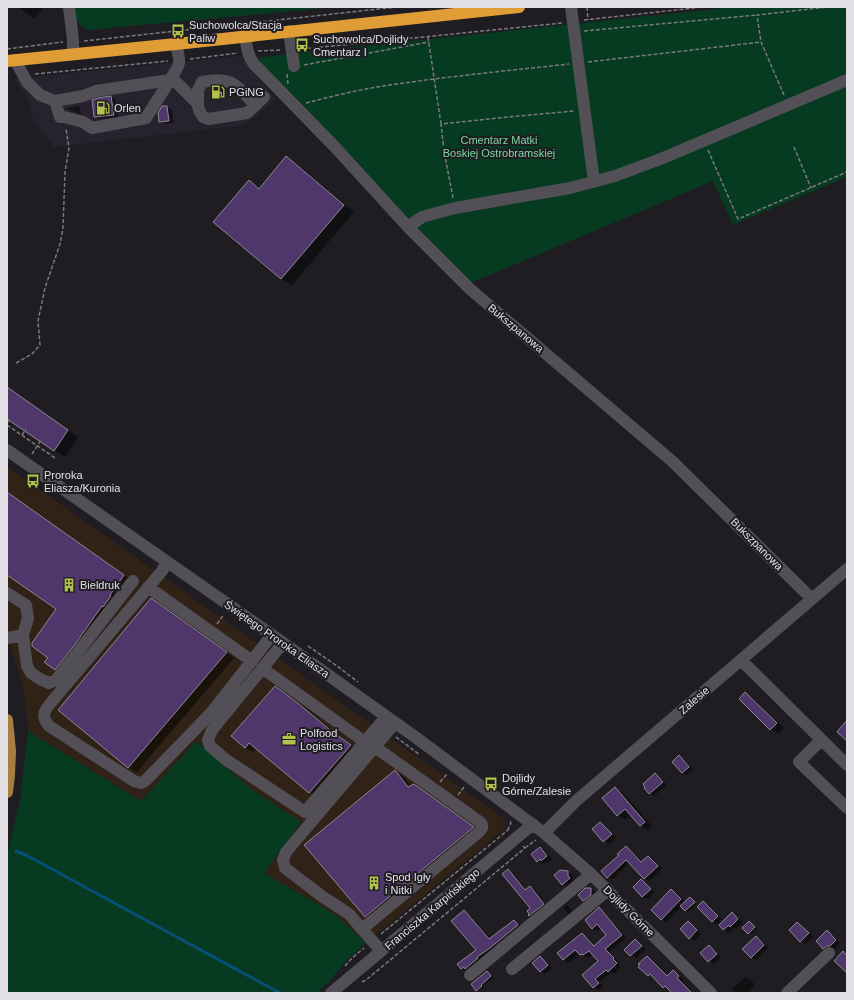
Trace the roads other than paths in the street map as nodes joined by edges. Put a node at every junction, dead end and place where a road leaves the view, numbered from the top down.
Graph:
1 (69, 7) edge
2 (519, 7) edge
3 (571, 7) edge
4 (289, 31) junction
5 (245, 36) junction
6 (176, 44) junction
7 (73, 54) junction
8 (11, 60) edge
9 (294, 66) road end
10 (171, 79) junction
11 (847, 80) edge
12 (264, 97) dead end
13 (55, 101) junction
14 (198, 104) junction
15 (255, 105) junction
16 (594, 182) junction
17 (408, 227) junction
18 (7, 450) edge
19 (168, 562) junction
20 (847, 569) edge
21 (133, 581) dead end
22 (148, 587) junction
23 (7, 593) edge
24 (812, 598) junction
25 (23, 636) junction
26 (272, 636) junction
27 (7, 638) edge
28 (283, 643) junction
29 (741, 660) junction
30 (252, 662) junction
31 (262, 668) junction
32 (7, 720) edge
33 (391, 720) junction
34 (821, 740) junction
35 (370, 745) junction
36 (847, 765) edge
37 (7, 792) edge
38 (847, 808) edge
39 (533, 824) junction
40 (544, 833) junction
41 (591, 874) junction
42 (608, 890) junction
43 (362, 929) junction
44 (381, 952) junction
45 (829, 953) dead end
46 (512, 969) dead end
47 (470, 975) dead end
48 (331, 993) edge
49 (711, 993) edge
50 (787, 993) edge

1 - 7 street
2 - 4 highway
3 - 16 street
4 - 5 highway
4 - 9 street
5 - 6 highway
5 - 17 street, Bukszpanowa
6 - 7 highway
6 - 10 street
7 - 8 highway
8 - 13 street
10 - 13 street
10 - 13 street
10 - 14 street
11 - 16 street
12 - 15 street
14 - 15 street
14 - 15 street
16 - 17 street
17 - 24 street, Bukszpanowa
18 - 19 street, Świętego Proroka Eliasza
19 - 22 street
19 - 26 street, Świętego Proroka Eliasza
20 - 24 street, Zalesie
21 - 25 street
22 - 30 street
22 - 30 street
23 - 25 street
24 - 29 street, Zalesie
25 - 27 street
26 - 28 street, Świętego Proroka Eliasza
26 - 30 street
28 - 31 street
28 - 33 street, Świętego Proroka Eliasza
29 - 34 street
29 - 40 street, Zalesie
31 - 35 street
31 - 35 street
32 - 37 main road
33 - 35 street
33 - 39 street, Świętego Proroka Eliasza
34 - 36 street
34 - 38 street
35 - 43 street
35 - 43 street
39 - 40 street, Świętego Proroka Eliasza
39 - 44 street, Franciszka Karpińskiego
40 - 41 street, Dojlidy Górne
41 - 42 street, Dojlidy Górne
41 - 47 street
42 - 46 street
42 - 49 street, Dojlidy Górne
43 - 44 street
44 - 48 street, Franciszka Karpińskiego
45 - 50 street

